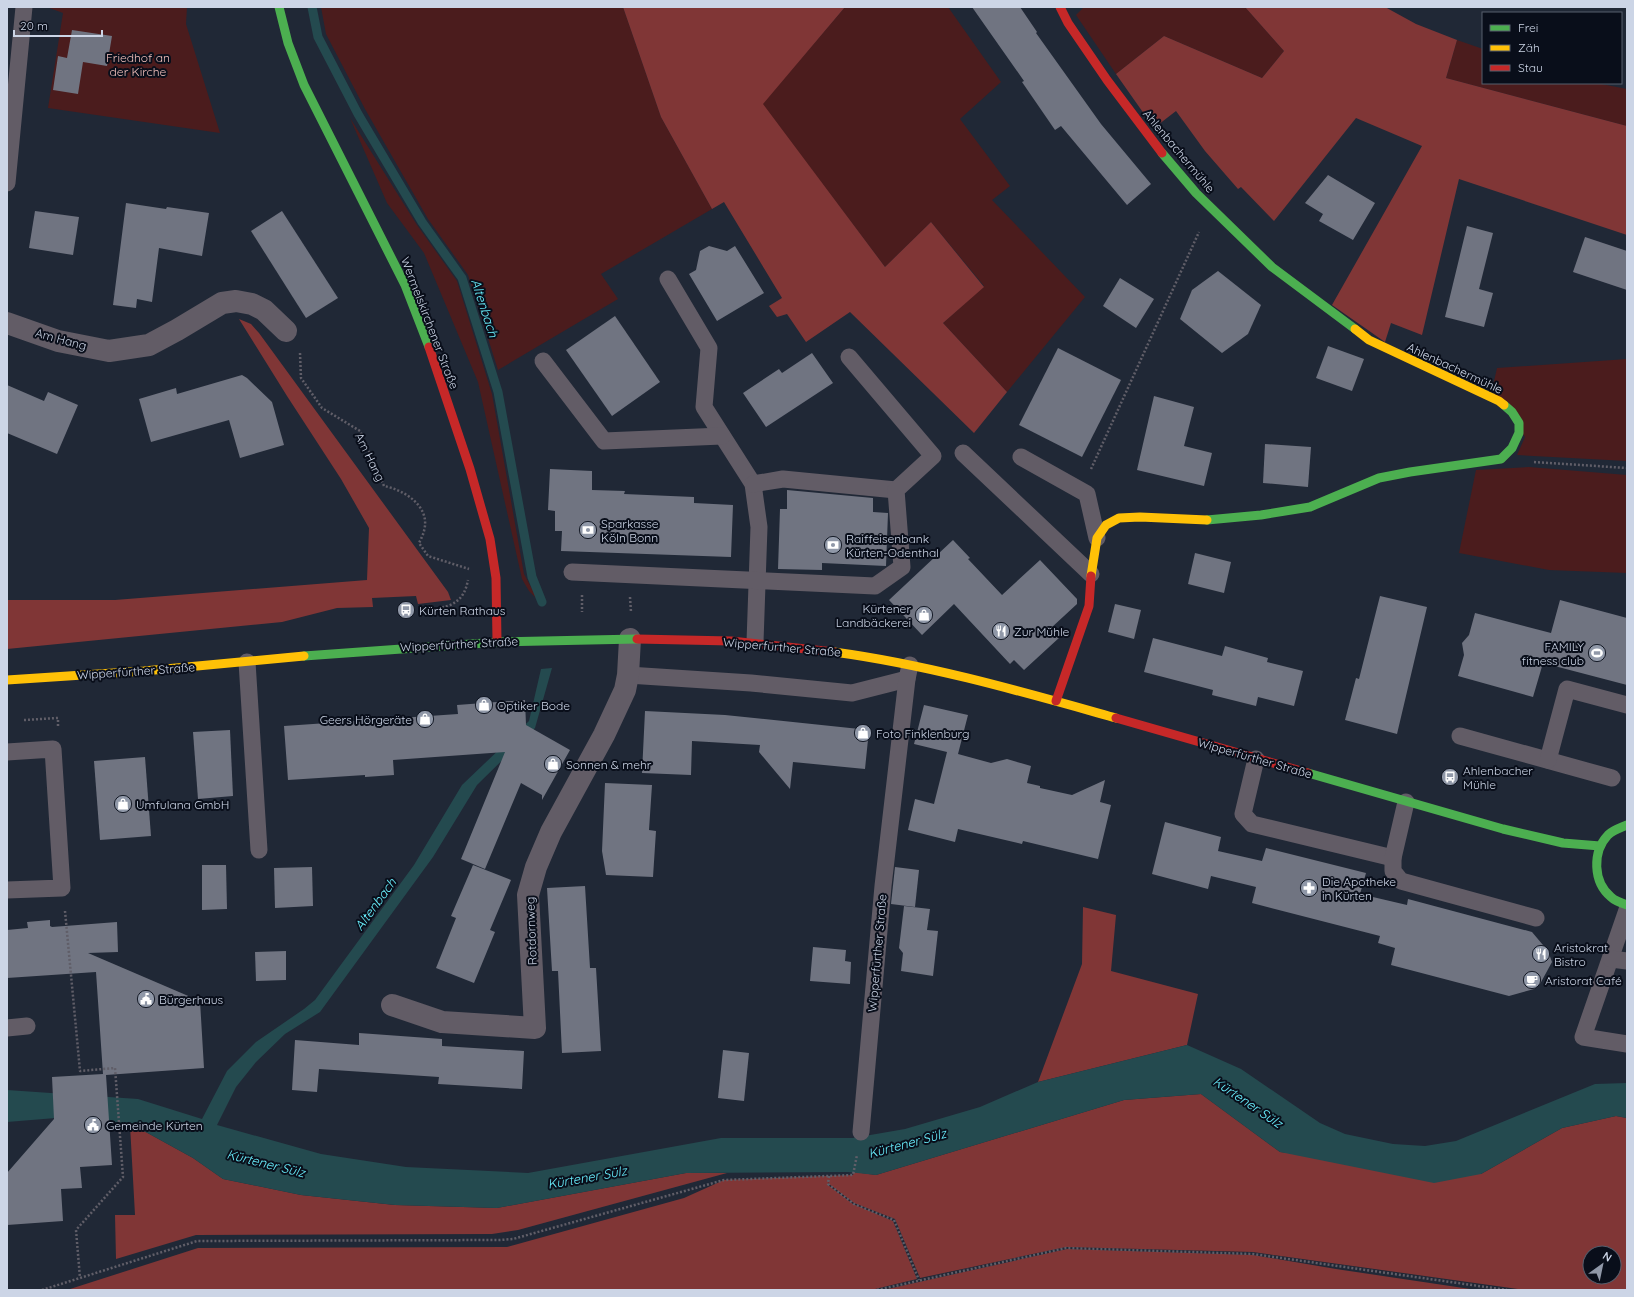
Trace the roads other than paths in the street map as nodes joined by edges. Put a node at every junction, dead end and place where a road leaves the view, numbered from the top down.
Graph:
1 (24, 7) edge
2 (279, 7) edge
3 (1060, 7) edge
4 (7, 183) edge
5 (668, 279) dead end
6 (7, 323) edge
7 (286, 331) road end
8 (850, 357) dead end
9 (543, 361) dead end
10 (722, 436) junction
11 (963, 453) dead end
12 (1021, 457) dead end
13 (753, 484) junction
14 (896, 490) junction
15 (1097, 538) junction
16 (572, 572) dead end
17 (1091, 574) junction
18 (756, 581) junction
19 (630, 639) junction
20 (497, 641) junction
21 (755, 642) junction
22 (247, 662) junction
23 (909, 672) junction
24 (628, 675) junction
25 (7, 680) edge
26 (1056, 701) junction
27 (1627, 705) edge
28 (1460, 736) dead end
29 (7, 752) edge
30 (1256, 759) junction
31 (1548, 760) junction
32 (1612, 778) dead end
33 (1406, 802) junction
34 (1627, 825) edge
35 (1600, 846) junction
36 (260, 850) dead end
37 (1393, 858) junction
38 (7, 890) edge
39 (1627, 905) edge
40 (1627, 910) edge
41 (1536, 918) dead end
42 (1619, 960) edge
43 (392, 1005) dead end
44 (27, 1026) dead end
45 (7, 1028) edge
46 (1627, 1044) edge
47 (860, 1132) dead end

1 - 4 lane
2 - 20 street, Wermelskirchener Straße
3 - 15 street, Ahlenbachermühle
5 - 10 lane
6 - 7 street, Am Hang
8 - 14 lane
9 - 10 lane
10 - 13 lane
11 - 17 lane
12 - 15 lane
13 - 14 lane
13 - 18 lane
14 - 18 lane
15 - 17 street
16 - 18 lane
17 - 26 street
18 - 21 lane
19 - 20 street, Wipperfürther Straße
19 - 21 street, Wipperfürther Straße
19 - 24 street, Rotdornweg
20 - 22 street, Wipperfürther Straße
21 - 23 street, Wipperfürther Straße
22 - 25 street, Wipperfürther Straße
22 - 36 lane
23 - 24 lane, Wipperfürther Straße
23 - 26 street, Wipperfürther Straße
23 - 47 lane, Wipperfürther Straße
24 - 43 street, Rotdornweg
26 - 30 street, Wipperfürther Straße
27 - 31 lane
28 - 31 lane
29 - 38 lane
30 - 33 street, Wipperfürther Straße
30 - 37 lane
31 - 32 lane
33 - 35 street, Wipperfürther Straße
33 - 37 lane
34 - 35 street
35 - 39 street
37 - 41 lane
40 - 42 lane
42 - 46 lane
44 - 45 lane

